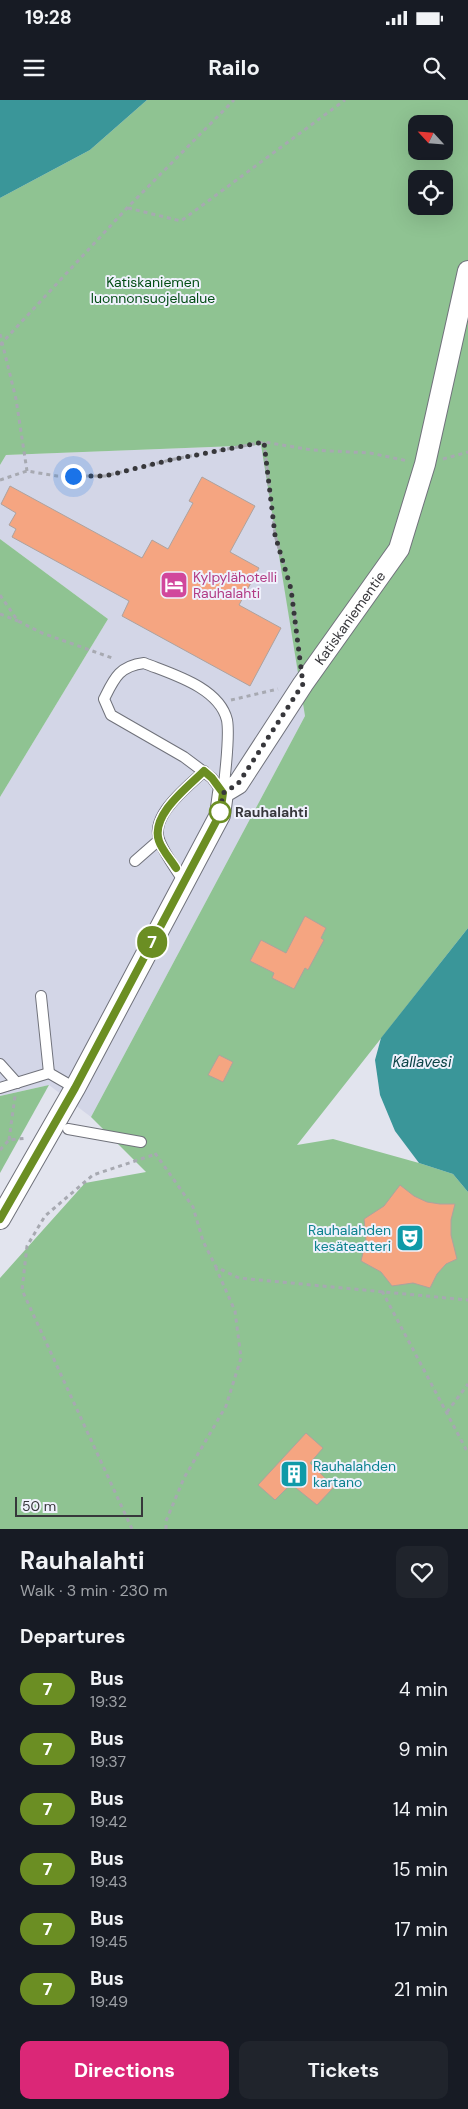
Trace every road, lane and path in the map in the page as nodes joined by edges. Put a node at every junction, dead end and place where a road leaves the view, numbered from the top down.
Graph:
1 (234, 100) edge
2 (346, 100) edge
3 (127, 208) junction
4 (468, 272) edge
5 (0, 334) edge
6 (2, 344) edge
7 (264, 442) junction
8 (425, 464) junction
9 (27, 471) junction
10 (0, 480) edge
11 (0, 595) edge
12 (0, 614) edge
13 (18, 621) junction
14 (130, 665) junction
15 (303, 684) junction
16 (219, 702) junction
17 (204, 771) junction
18 (223, 793) junction
19 (159, 840) junction
20 (135, 861) dead end
21 (184, 882) junction
22 (41, 996) dead end
23 (0, 1064) edge
24 (49, 1073) junction
25 (17, 1084) junction
26 (0, 1088) edge
27 (75, 1088) junction
28 (68, 1128) dead end
29 (30, 1137) dead end
30 (9, 1140) junction
31 (141, 1142) joint
32 (0, 1150) edge
33 (156, 1154) junction
34 (0, 1219) edge
35 (216, 1267) junction
36 (382, 1291) junction
37 (468, 1300) edge
38 (468, 1384) edge
39 (447, 1412) junction
40 (468, 1453) edge
41 (132, 1529) edge
42 (166, 1529) edge

1 - 3 path
2 - 3 path
3 - 6 path
4 - 8 street, Katiskaniementie
5 - 6 path
6 - 9 path
7 - 8 path
7 - 9 path
7 - 15 path
8 - 15 street, Katiskaniementie
9 - 10 path
11 - 13 path
12 - 13 path
13 - 14 path
14 - 16 lane
14 - 17 lane
15 - 16 path
15 - 18 street, Katiskaniementie
16 - 18 lane
17 - 18 lane
17 - 19 lane
18 - 21 street
19 - 20 lane
19 - 21 lane
21 - 27 street
22 - 24 lane
23 - 25 lane
24 - 25 lane
24 - 27 lane
25 - 26 lane
25 - 30 path
27 - 34 street
28 - 31 lane
29 - 30 path
30 - 32 path
31 - 33 path
33 - 35 path
33 - 41 path
35 - 36 path
35 - 42 path
36 - 37 path
36 - 39 path
38 - 39 path
39 - 40 path

